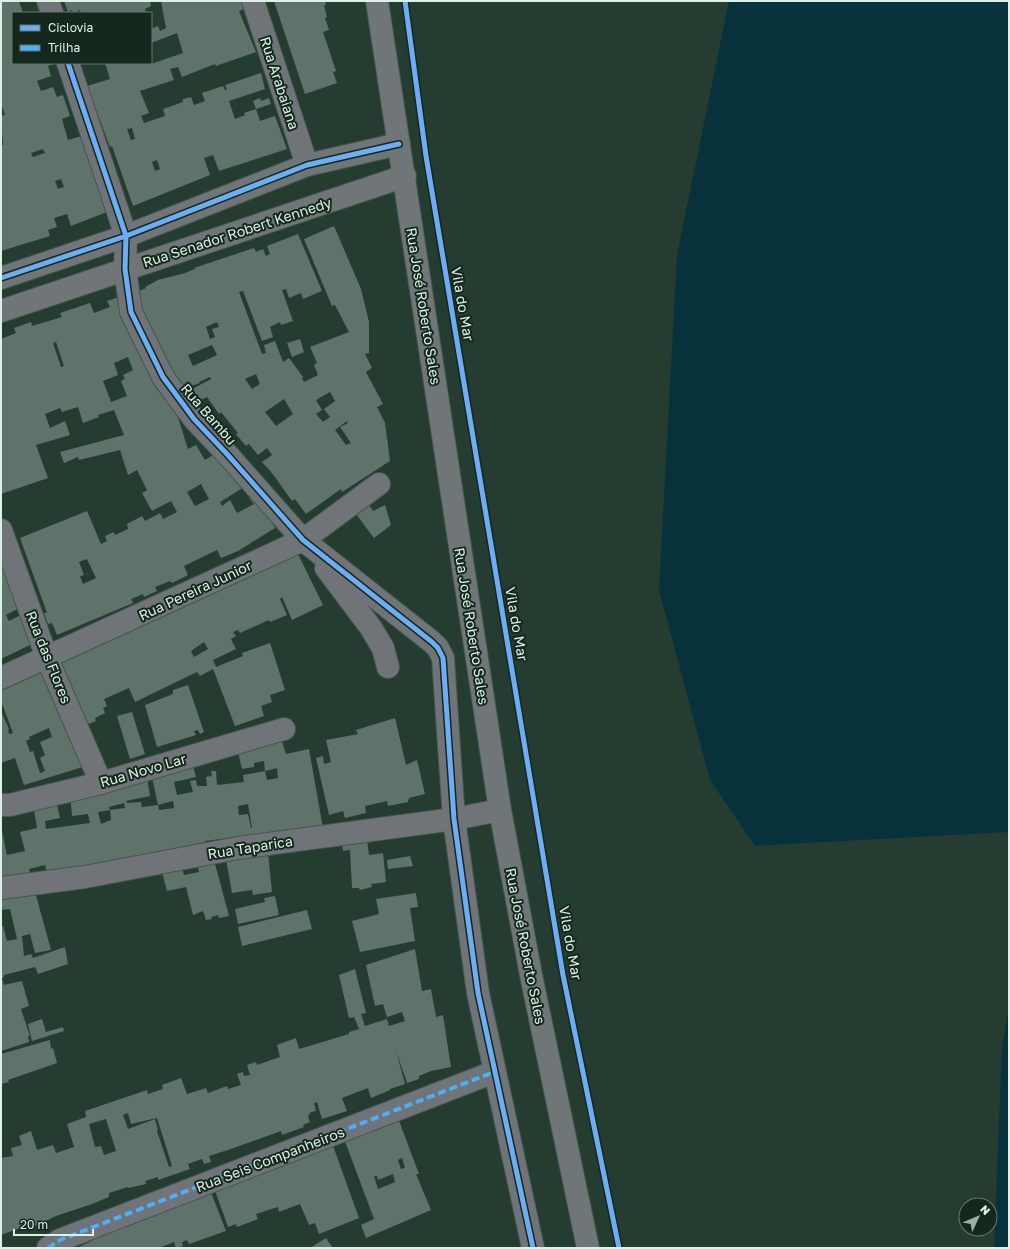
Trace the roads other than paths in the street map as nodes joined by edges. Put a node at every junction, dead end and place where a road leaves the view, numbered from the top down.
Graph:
1 (48, 1) edge
2 (253, 1) edge
3 (377, 1) edge
4 (52, 12) edge
5 (68, 64) edge
6 (399, 144) junction
7 (307, 165) junction
8 (404, 176) junction
9 (126, 236) junction
10 (125, 269) junction
11 (1, 278) edge
12 (1, 311) edge
13 (379, 484) dead end
14 (1, 530) edge
15 (306, 542) junction
16 (48, 658) junction
17 (388, 667) dead end
18 (1, 678) edge
19 (284, 729) dead end
20 (101, 783) junction
21 (1, 805) edge
22 (500, 810) junction
23 (454, 819) junction
24 (1, 888) edge
25 (494, 1072) junction
26 (48, 1248) edge
27 (533, 1248) edge
28 (588, 1248) edge

1 - 4 street
2 - 7 street, Rua Arabaiana
3 - 6 main road, Rua José Roberto Sales
5 - 9 street, Rua Bambu
6 - 7 main road
6 - 8 main road, Rua José Roberto Sales
7 - 9 main road
8 - 10 main road, Rua Senador Robert Kennedy
8 - 22 main road, Rua José Roberto Sales
9 - 10 street, Rua Bambu
9 - 11 main road
10 - 12 main road, Rua Senador Robert Kennedy
10 - 15 street, Rua Bambu
13 - 15 street, Rua Pereira Junior
14 - 16 street, Rua das Flores
15 - 16 street, Rua Pereira Junior
15 - 17 street, Rua Bambu
15 - 23 street, Rua Bambu
16 - 18 street, Rua Pereira Junior
16 - 20 street, Rua das Flores
19 - 20 street, Rua Novo Lar
20 - 21 street, Rua Novo Lar
22 - 23 street, Rua Taparica
22 - 28 main road, Rua José Roberto Sales
23 - 24 street, Rua Taparica
23 - 25 street
25 - 26 street, Rua Seis Companheiros
25 - 27 street

